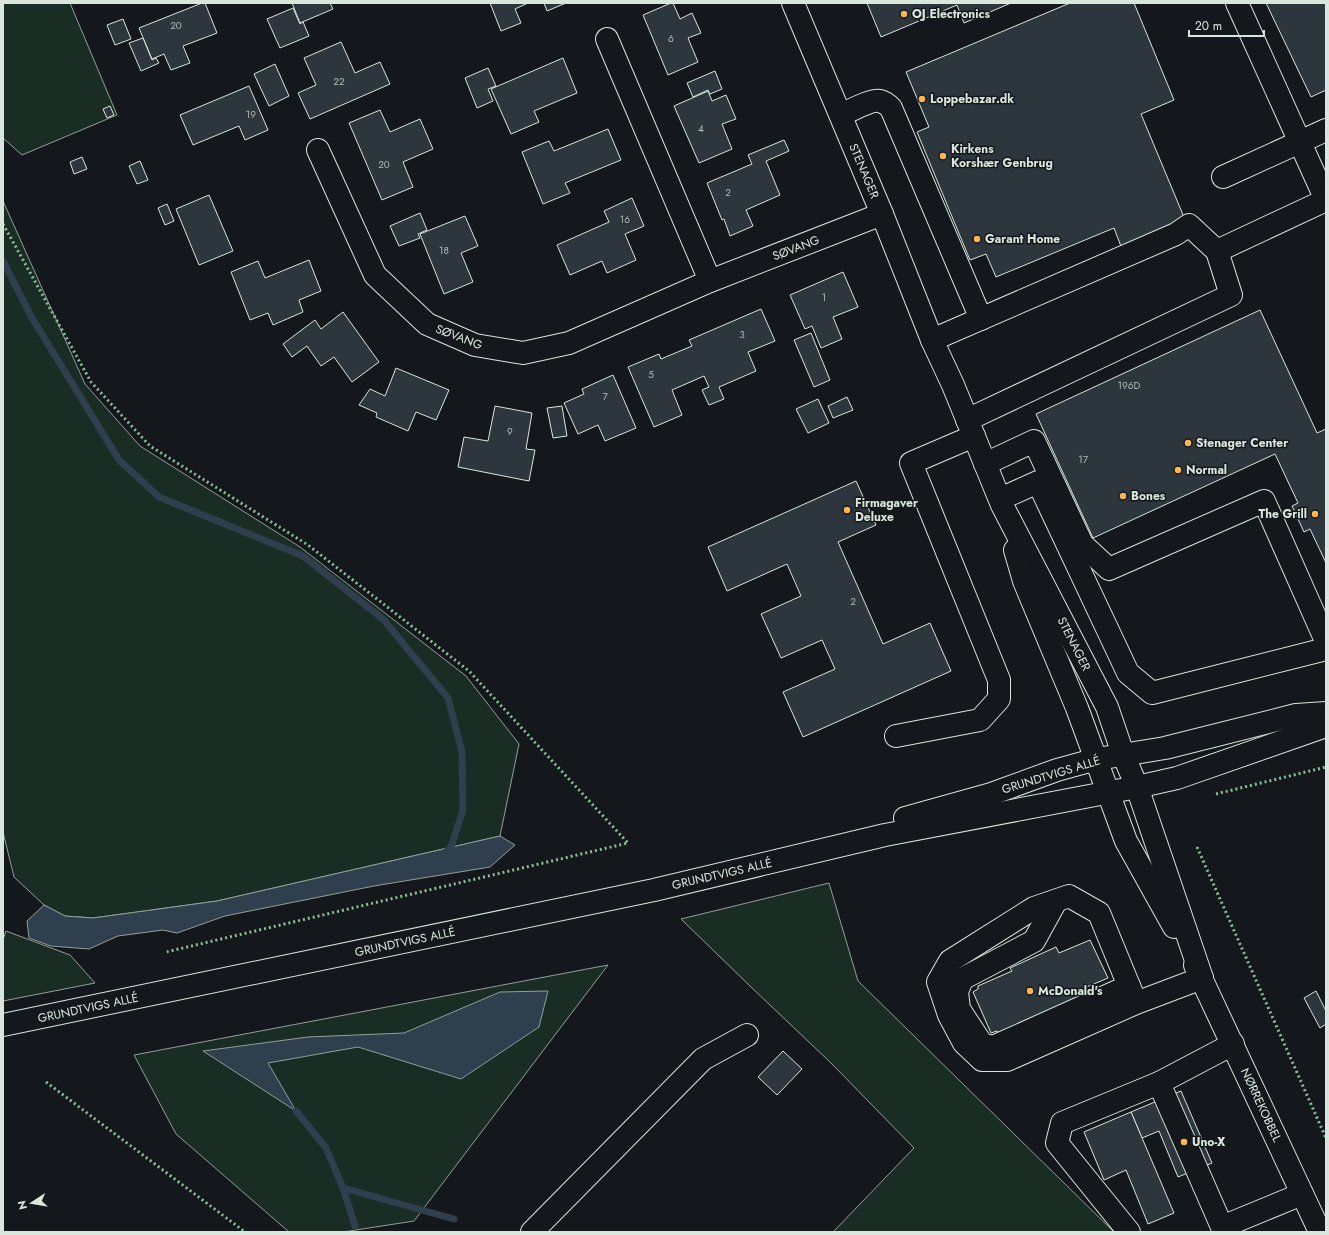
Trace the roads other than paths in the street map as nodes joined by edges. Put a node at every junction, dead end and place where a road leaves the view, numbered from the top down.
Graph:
1 (794, 3) edge
2 (1237, 3) edge
3 (607, 38) dead end
4 (841, 115) junction
5 (1326, 130) edge
6 (1300, 142) junction
7 (318, 150) dead end
8 (1223, 178) dead end
9 (1326, 200) edge
10 (882, 214) junction
11 (1217, 251) junction
12 (710, 281) junction
13 (981, 319) junction
14 (932, 340) junction
15 (970, 428) junction
16 (985, 464) junction
17 (1001, 502) junction
18 (1326, 641) edge
19 (1326, 649) edge
20 (1326, 713) edge
21 (1326, 726) edge
22 (896, 736) dead end
23 (1123, 754) junction
24 (1097, 759) junction
25 (1137, 787) junction
26 (1108, 792) junction
27 (806, 854) junction
28 (1056, 901) junction
29 (1202, 978) junction
30 (1132, 995) junction
31 (3, 1025) edge
32 (746, 1035) dead end
33 (1233, 1044) junction
34 (1159, 1083) junction
35 (1302, 1194) junction
36 (1216, 1229) edge
37 (532, 1232) edge
38 (1128, 1232) edge
39 (1320, 1232) edge

1 - 4 street, STENAGER
2 - 6 street
3 - 12 street
4 - 10 street, STENAGER
4 - 13 street
5 - 6 street
6 - 8 street
6 - 9 street
7 - 12 street, SØVANG
9 - 11 street
10 - 12 street, SØVANG
10 - 14 street, STENAGER
11 - 13 street
11 - 15 street
13 - 14 street
14 - 15 street, STENAGER
15 - 16 street, STENAGER
15 - 22 street
16 - 17 street, STENAGER
16 - 18 street
17 - 19 street
17 - 23 street, STENAGER
17 - 24 street, STENAGER
20 - 23 street, GRUNDTVIGS ALLÉ
21 - 25 street, GRUNDTVIGS ALLÉ
23 - 24 street, GRUNDTVIGS ALLÉ
23 - 25 street, STENAGER
24 - 26 street, STENAGER
24 - 27 street, GRUNDTVIGS ALLÉ
25 - 26 street, GRUNDTVIGS ALLÉ
25 - 29 street, NØRREKOBBEL
26 - 27 street, GRUNDTVIGS ALLÉ
26 - 29 street, NØRREKOBBEL
27 - 31 street, GRUNDTVIGS ALLÉ
28 - 30 street
28 - 30 street
28 - 30 street
29 - 30 street
29 - 33 street, NØRREKOBBEL
32 - 37 street
33 - 34 street
33 - 35 street, NØRREKOBBEL
34 - 36 street
34 - 38 street
35 - 36 street
35 - 39 street, NØRREKOBBEL

